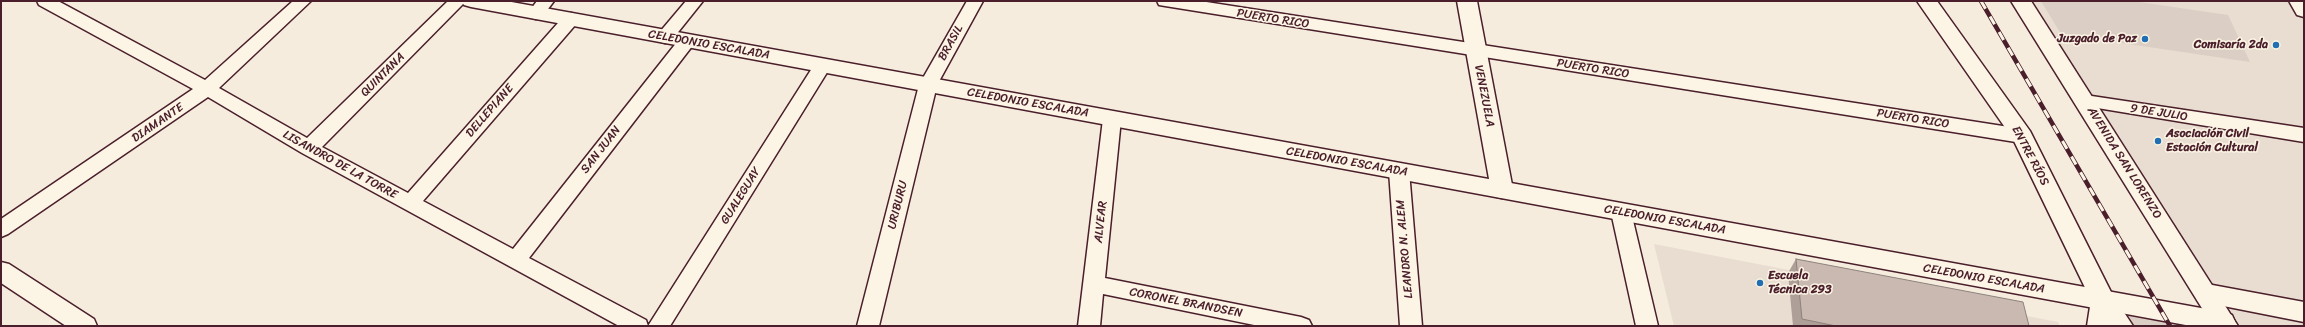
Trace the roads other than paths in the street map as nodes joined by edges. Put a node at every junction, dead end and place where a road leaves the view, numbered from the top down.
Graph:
1 (45, 1) edge
2 (302, 1) edge
3 (458, 1) edge
4 (470, 1) edge
5 (695, 1) edge
6 (975, 1) edge
7 (1165, 1) edge
8 (1467, 1) edge
9 (1927, 1) edge
10 (2021, 1) edge
11 (2299, 1) edge
12 (541, 7) edge
13 (1247, 8) edge
14 (2304, 11) edge
15 (571, 19) junction
16 (665, 37) junction
17 (687, 41) junction
18 (1475, 50) junction
19 (822, 66) junction
20 (928, 85) junction
21 (207, 89) junction
22 (2085, 101) junction
23 (1112, 119) junction
24 (2304, 135) edge
25 (2022, 136) junction
26 (309, 148) junction
27 (1399, 171) junction
28 (1502, 190) junction
29 (410, 203) junction
30 (1621, 212) junction
31 (1, 229) edge
32 (516, 260) junction
33 (1, 271) edge
34 (1094, 284) junction
35 (2207, 294) junction
36 (2103, 300) junction
37 (2304, 312) edge
38 (2224, 324) edge
39 (85, 326) edge
40 (638, 326) edge
41 (659, 326) edge
42 (868, 326) edge
43 (1089, 326) edge
44 (1301, 326) edge
45 (1411, 326) edge
46 (1646, 326) edge
47 (2098, 326) edge
48 (2121, 326) edge

1 - 21 street, LISANDRO DE LA TORRE
2 - 21 street, DIAMANTE
3 - 26 street, QUINTANA
4 - 12 main road, CELEDONIO ESCALADA
5 - 16 street
6 - 20 street, BRASIL
7 - 13 street, PUERTO RICO
8 - 18 main road, VENEZUELA
9 - 25 main road, ENTRE RÍOS
10 - 22 main road, AVENIDA SAN LORENZO
11 - 14 main road
12 - 15 main road, CELEDONIO ESCALADA
13 - 18 street, PUERTO RICO
15 - 16 main road, CELEDONIO ESCALADA
15 - 29 street, DELLEPIANE
16 - 17 main road, CELEDONIO ESCALADA
17 - 19 main road, CELEDONIO ESCALADA
17 - 32 street, SAN JUAN
18 - 25 street, PUERTO RICO
18 - 28 main road, VENEZUELA
19 - 20 main road, CELEDONIO ESCALADA
19 - 41 street, GUALEGUAY
20 - 23 main road, CELEDONIO ESCALADA
20 - 42 street, URIBURU
21 - 26 street, LISANDRO DE LA TORRE
21 - 31 street, DIAMANTE
22 - 24 street, 9 DE JULIO
22 - 35 main road, AVENIDA SAN LORENZO
23 - 27 main road, CELEDONIO ESCALADA
23 - 34 street, ALVEAR
25 - 36 main road, ENTRE RÍOS
26 - 29 street, LISANDRO DE LA TORRE
27 - 28 main road, CELEDONIO ESCALADA
27 - 45 street, LEANDRO N. ALEM
28 - 30 main road, CELEDONIO ESCALADA
29 - 32 street, LISANDRO DE LA TORRE
30 - 36 main road, CELEDONIO ESCALADA
30 - 46 street
32 - 40 street, LISANDRO DE LA TORRE
33 - 39 main road
34 - 43 street, ALVEAR
34 - 44 street, CORONEL BRANDSEN
35 - 37 main road
35 - 38 main road, AVENIDA SAN LORENZO
36 - 38 main road, CELEDONIO ESCALADA
36 - 47 main road
36 - 48 main road, ENTRE RÍOS

